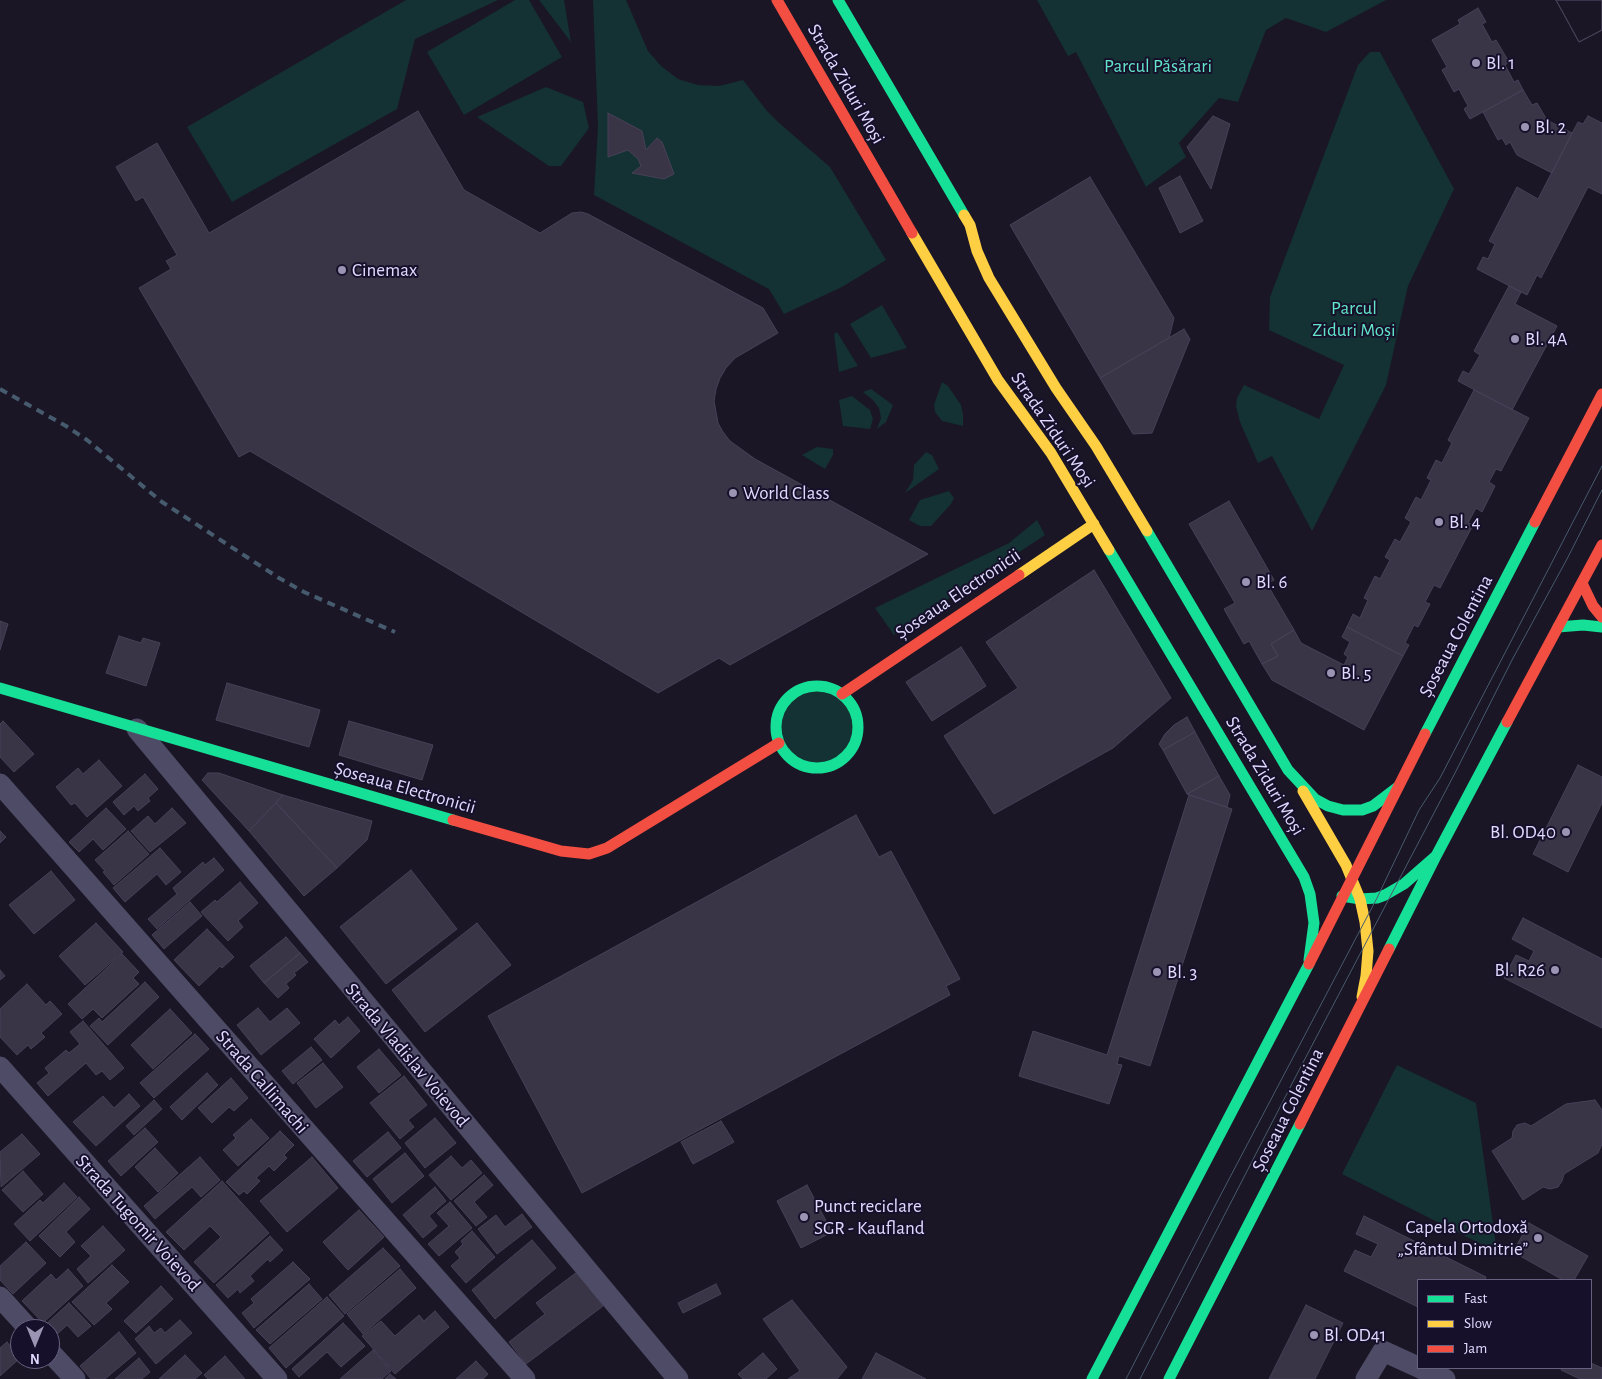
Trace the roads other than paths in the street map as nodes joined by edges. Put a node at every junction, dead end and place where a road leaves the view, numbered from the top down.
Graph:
1 (777, 0) edge
2 (838, 0) edge
3 (1602, 394) edge
4 (1094, 524) junction
5 (1602, 545) edge
6 (1582, 583) junction
7 (1602, 617) edge
8 (1558, 627) junction
9 (1602, 627) edge
10 (0, 688) edge
11 (842, 694) junction
12 (137, 729) junction
13 (779, 743) junction
14 (1298, 783) junction
15 (0, 784) edge
16 (1398, 787) junction
17 (1436, 856) junction
18 (1304, 877) junction
19 (1352, 877) junction
20 (1321, 888) dead end
21 (1339, 895) junction
22 (1360, 899) junction
23 (1308, 966) junction
24 (1358, 1011) junction
25 (0, 1067) edge
26 (0, 1297) edge
27 (20, 1319) edge
28 (60, 1363) edge
29 (1417, 1366) edge
30 (1423, 1369) edge
31 (673, 1377) edge
32 (75, 1379) edge
33 (277, 1379) edge
34 (525, 1379) edge
35 (1092, 1379) edge
36 (1169, 1379) edge
37 (1366, 1379) edge
38 (1445, 1379) edge

1 - 4 main road, Strada Ziduri Moși
2 - 14 main road, Strada Ziduri Moși
3 - 16 main road, Șoseaua Colentina
4 - 11 main road, Șoseaua Electronicii
4 - 18 main road, Strada Ziduri Moși
5 - 6 main road, Șoseaua Colentina
6 - 7 main road
6 - 8 main road, Șoseaua Colentina
8 - 9 main road
8 - 17 main road, Șoseaua Colentina
10 - 12 main road, Șoseaua Electronicii
11 - 13 main road
11 - 13 main road
12 - 13 main road, Șoseaua Electronicii
12 - 31 street, Strada Vladislav Voievod
14 - 16 main road, Strada Ziduri Moși
14 - 19 main road, Strada Ziduri Moși
15 - 34 street, Strada Callimachi
16 - 19 main road, Șoseaua Colentina
17 - 22 main road, Șoseaua Colentina
17 - 24 main road, Șoseaua Colentina
18 - 20 main road
18 - 23 main road, Șoseaua Colentina
19 - 21 main road, Șoseaua Colentina
19 - 22 main road, Strada Ziduri Moși
21 - 22 main road, Șoseaua Colentina
21 - 23 main road, Șoseaua Colentina
22 - 24 main road, Strada Ziduri Moși
23 - 35 main road, Șoseaua Colentina
24 - 36 main road, Șoseaua Colentina
25 - 33 street, Strada Tugomir Voievod
26 - 27 street
28 - 32 street
29 - 37 street
30 - 38 street

